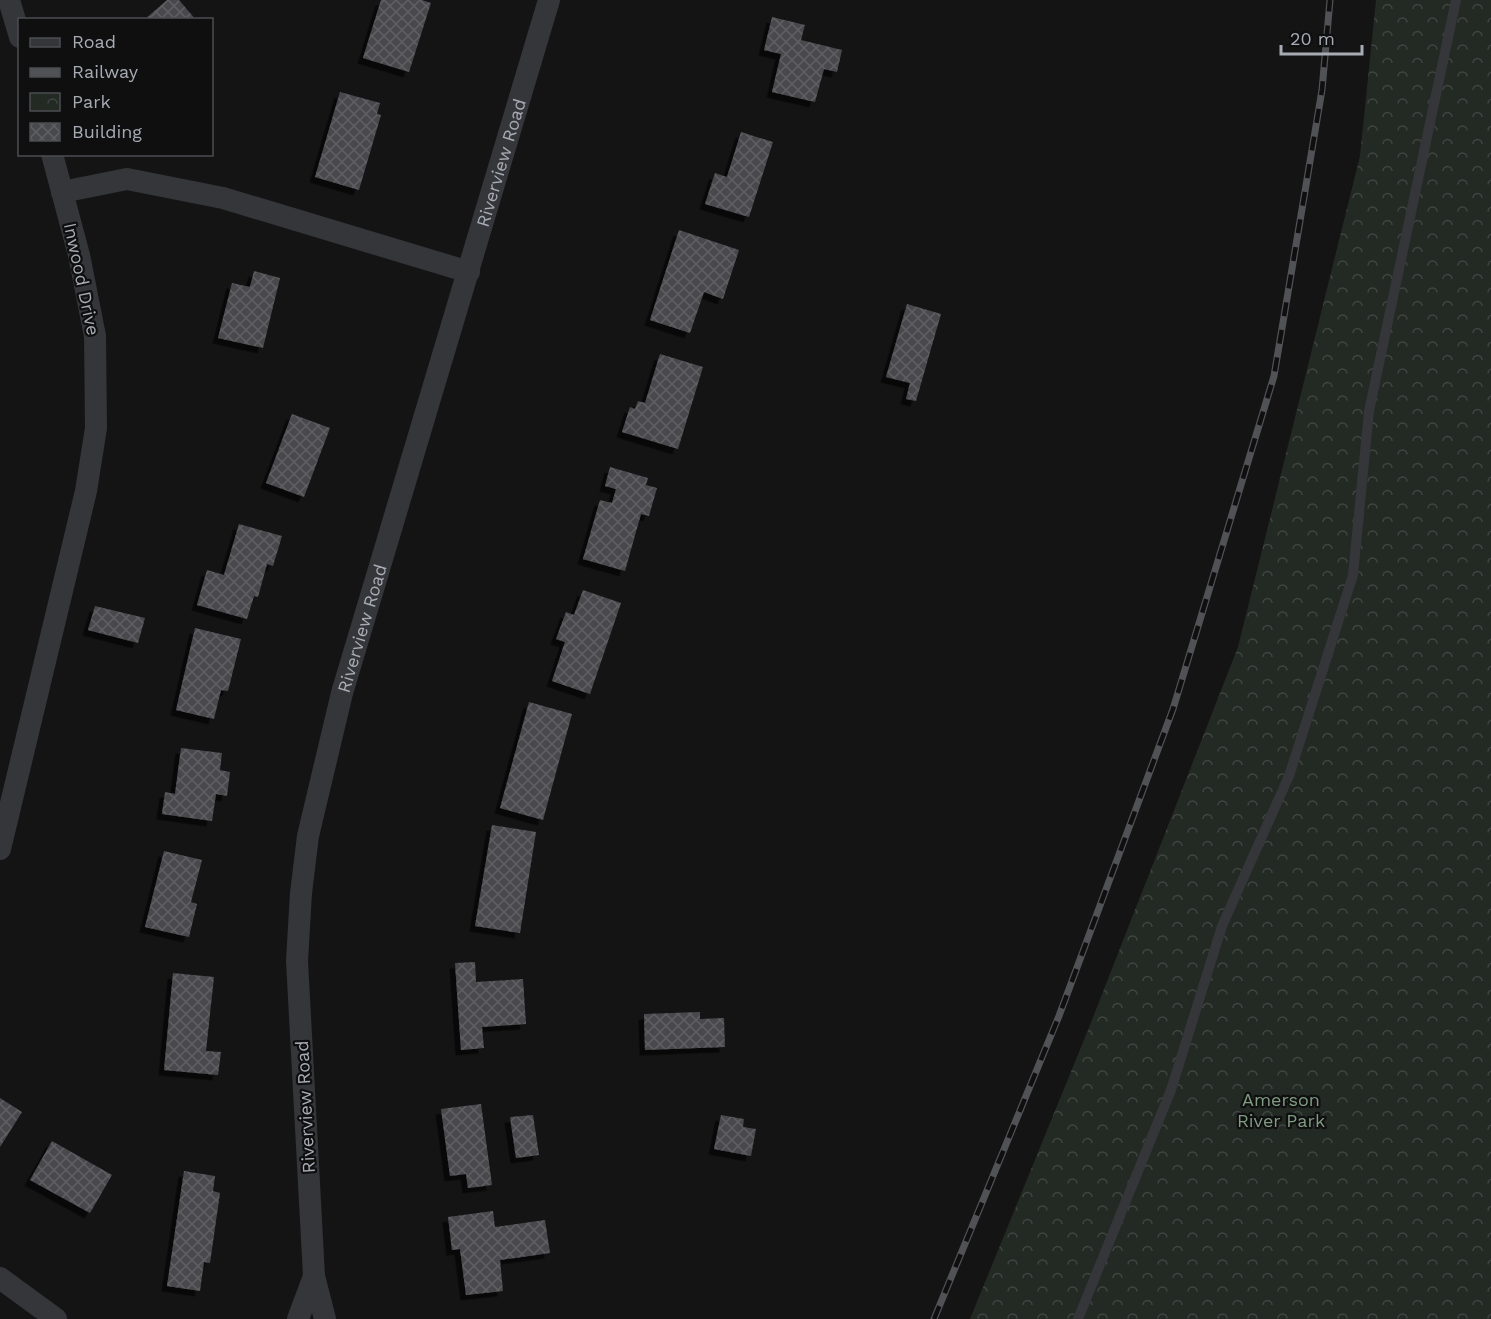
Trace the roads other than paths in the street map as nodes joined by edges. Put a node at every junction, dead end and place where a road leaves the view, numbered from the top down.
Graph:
1 (9, 0) edge
2 (549, 0) edge
3 (1456, 0) edge
4 (18, 30) edge
5 (53, 156) edge
6 (62, 192) junction
7 (469, 272) junction
8 (0, 849) edge
9 (314, 1276) junction
10 (0, 1278) edge
11 (33, 1312) edge
12 (56, 1319) edge
13 (298, 1319) edge
14 (325, 1319) edge
15 (1077, 1319) edge

1 - 4 street
2 - 7 street, Riverview Road
3 - 15 lane
5 - 6 street, Inwood Drive
6 - 7 street
6 - 8 street, Inwood Drive
7 - 9 street, Riverview Road
9 - 13 street, Riverview Road
9 - 14 street, Riverview Road
10 - 11 street
11 - 12 street

